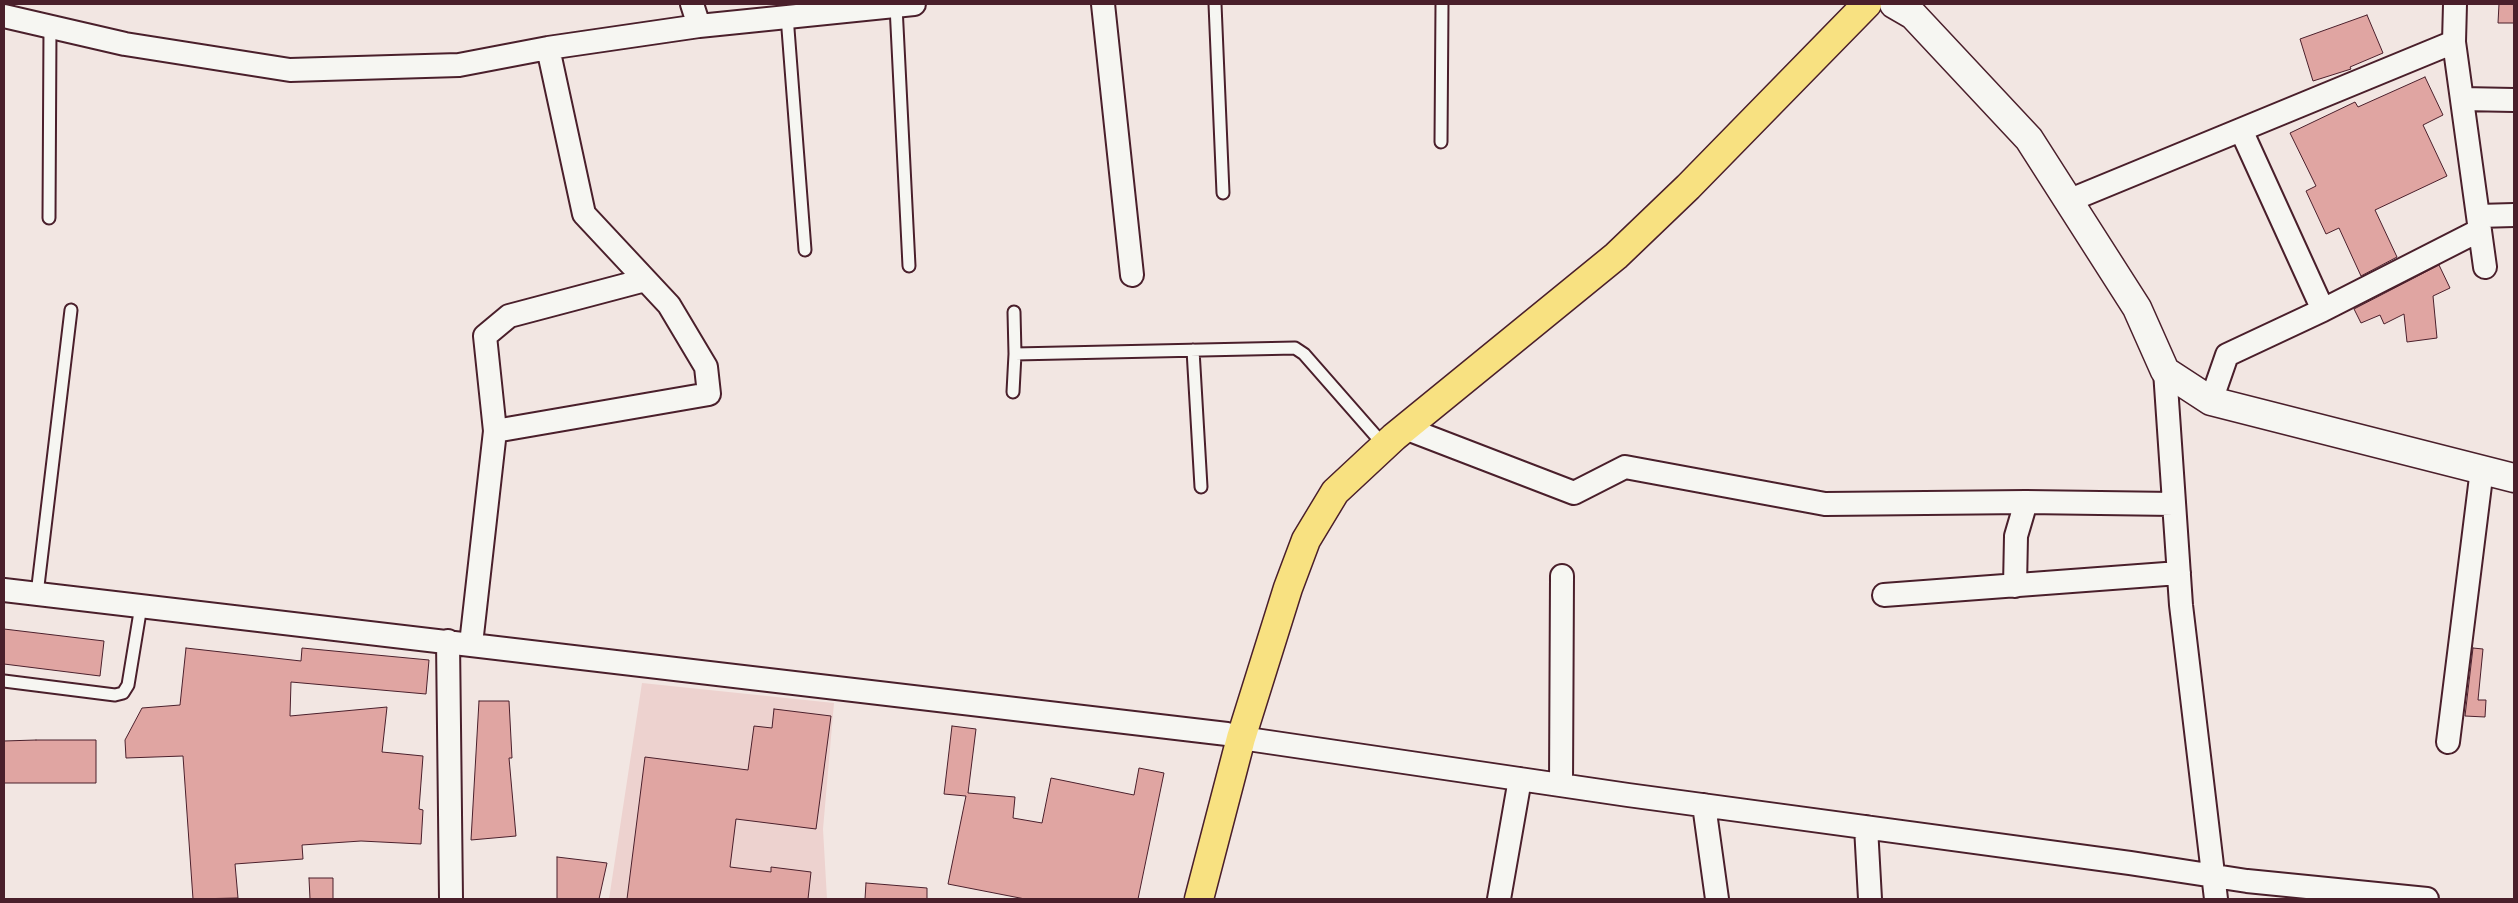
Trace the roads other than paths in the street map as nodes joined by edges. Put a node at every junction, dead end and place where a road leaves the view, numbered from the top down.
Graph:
1 (692, 4) edge
2 (1103, 4) edge
3 (1214, 4) edge
4 (1442, 4) edge
5 (1847, 4) edge
6 (1868, 4) edge
7 (1894, 4) edge
8 (2455, 4) edge
9 (905, 5) edge
10 (815, 9) edge
11 (4, 16) edge
12 (788, 16) junction
13 (699, 26) junction
14 (50, 28) junction
15 (2454, 42) junction
16 (548, 48) junction
17 (2462, 99) junction
18 (2514, 100) edge
19 (2241, 130) junction
20 (1441, 142) dead end
21 (1223, 193) dead end
22 (2068, 201) junction
23 (2514, 216) edge
24 (49, 218) dead end
25 (2479, 223) junction
26 (805, 250) dead end
27 (909, 266) dead end
28 (2485, 267) dead end
29 (1132, 275) dead end
30 (645, 280) junction
31 (72, 310) dead end
32 (2323, 310) junction
33 (1014, 312) dead end
34 (1193, 350) junction
35 (1015, 354) junction
36 (2165, 371) junction
37 (1013, 392) dead end
38 (2211, 401) junction
39 (1405, 428) junction
40 (495, 431) junction
41 (1375, 435) junction
42 (2482, 469) junction
43 (2514, 478) edge
44 (1201, 487) dead end
45 (2026, 502) junction
46 (2174, 504) junction
47 (2179, 573) junction
48 (1562, 576) dead end
49 (2015, 586) junction
50 (4, 590) edge
51 (37, 594) junction
52 (1884, 595) dead end
53 (141, 606) junction
54 (448, 641) junction
55 (471, 644) junction
56 (4, 681) edge
57 (1234, 736) junction
58 (2448, 742) dead end
59 (1520, 779) junction
60 (1561, 785) junction
61 (1704, 805) junction
62 (1866, 827) junction
63 (2214, 876) junction
64 (451, 899) edge
65 (1183, 899) edge
66 (1199, 899) edge
67 (1499, 899) edge
68 (1717, 899) edge
69 (1870, 899) edge
70 (2216, 899) edge
71 (2428, 899) edge

1 - 13 street
2 - 29 street
3 - 21 lane
4 - 20 lane
5 - 41 main road
6 - 39 main road
7 - 22 street
8 - 15 street
9 - 10 street
9 - 27 lane
10 - 12 street
11 - 14 street
12 - 13 street
12 - 26 lane
13 - 16 street
14 - 16 street
14 - 24 lane
15 - 17 street
15 - 19 street
16 - 30 street
17 - 18 street
17 - 25 street
19 - 22 street
19 - 32 street
22 - 36 street
23 - 25 street
25 - 28 street
25 - 32 street
30 - 40 street
30 - 40 street
31 - 51 lane
32 - 38 street
33 - 35 lane
34 - 35 lane
34 - 41 lane
34 - 44 lane
35 - 37 lane
36 - 38 street
36 - 46 street
38 - 42 street
39 - 45 street
39 - 57 main road
40 - 55 street
41 - 57 main road
42 - 43 street
42 - 58 street
45 - 46 street
45 - 49 street
46 - 47 street
47 - 49 street
47 - 63 street
48 - 60 street
49 - 52 street
50 - 51 street
51 - 53 street
53 - 54 street
53 - 56 lane
54 - 55 street
54 - 64 street
55 - 57 street
57 - 59 street
57 - 65 main road
57 - 66 main road
59 - 60 street
59 - 67 street
60 - 61 street
61 - 62 street
61 - 68 street
62 - 63 street
62 - 69 street
63 - 70 street
63 - 71 street

